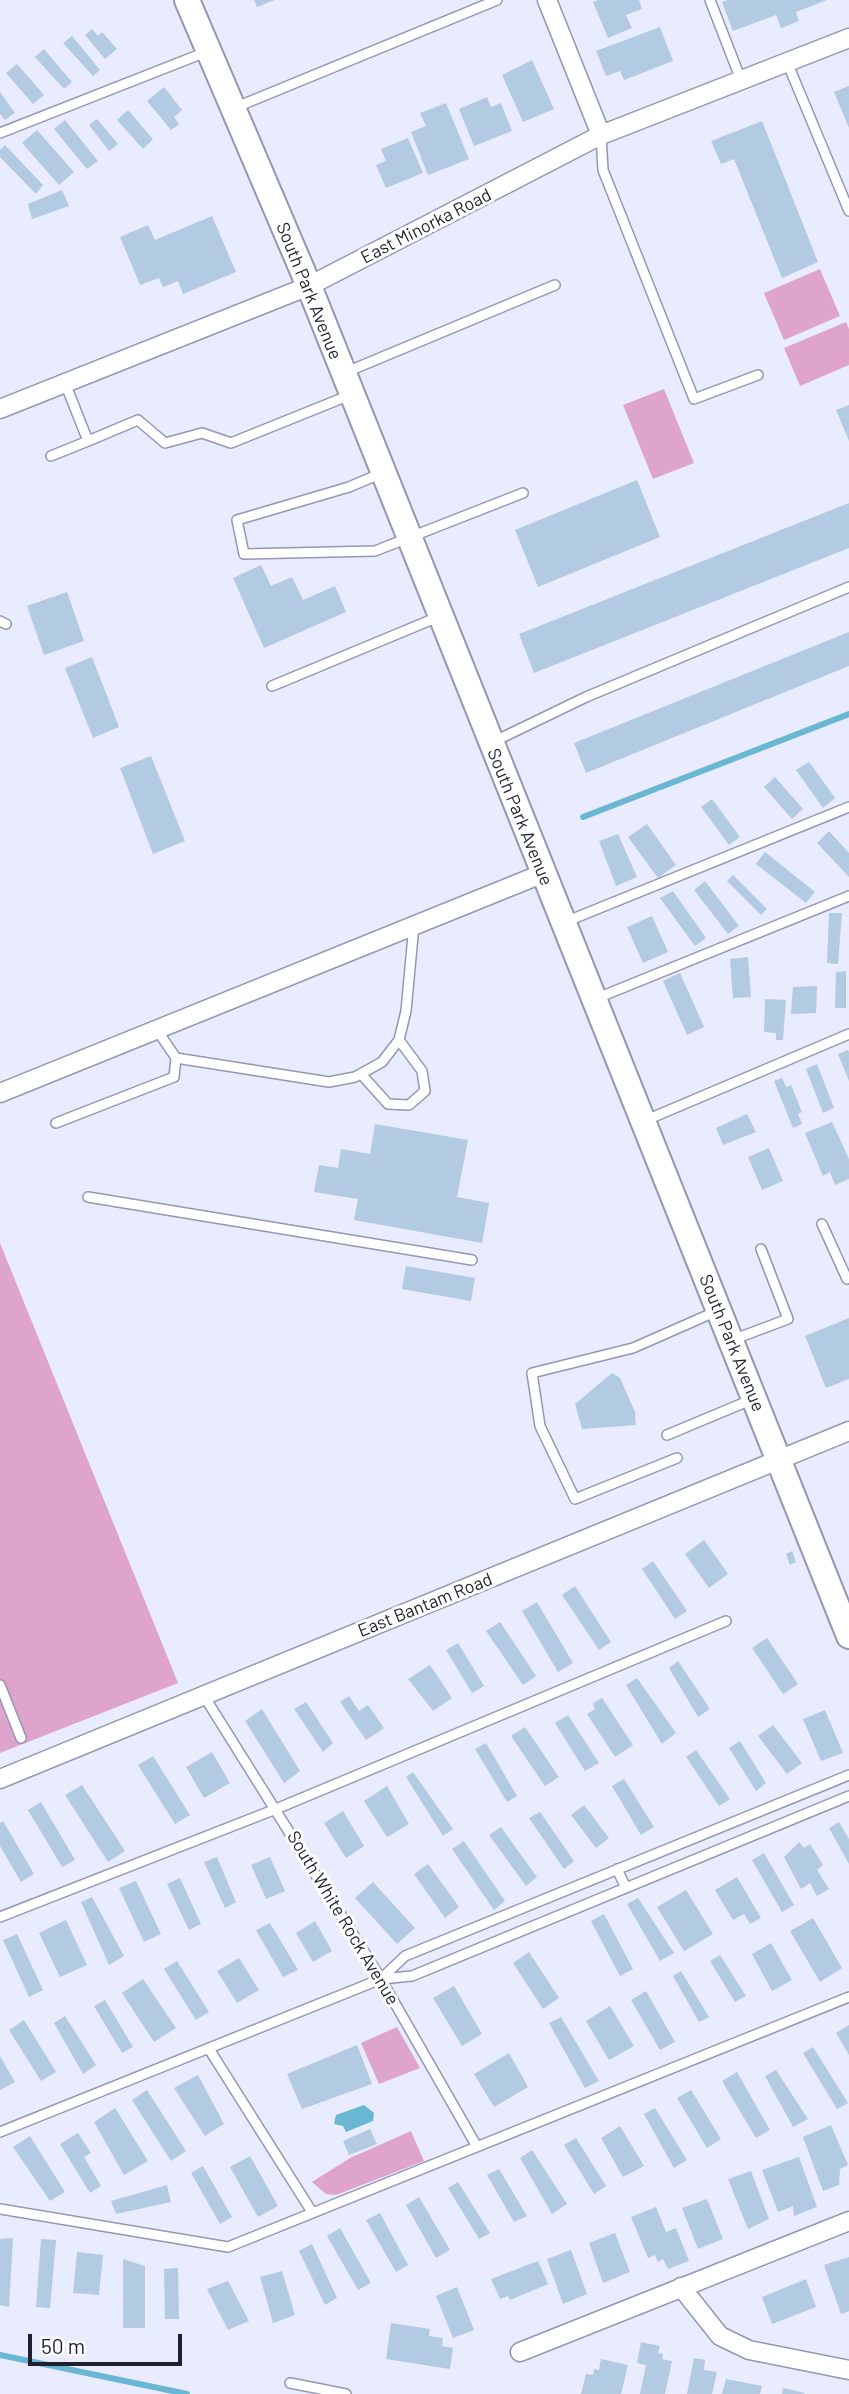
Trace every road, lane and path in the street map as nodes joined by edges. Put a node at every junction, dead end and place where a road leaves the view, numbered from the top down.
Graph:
1 (187, 0) edge
2 (496, 0) edge
3 (547, 0) edge
4 (710, 0) edge
5 (849, 37) edge
6 (208, 52) junction
7 (787, 62) junction
8 (741, 80) junction
9 (232, 109) junction
10 (0, 132) edge
11 (601, 135) junction
12 (849, 211) edge
13 (555, 285) dead end
14 (309, 286) junction
15 (758, 375) dead end
16 (65, 383) junction
17 (347, 384) junction
18 (0, 409) edge
19 (88, 441) junction
20 (51, 456) dead end
21 (382, 473) junction
22 (523, 493) dead end
23 (409, 540) junction
24 (849, 587) edge
25 (440, 616) junction
26 (272, 686) dead end
27 (490, 744) junction
28 (849, 807) edge
29 (544, 873) junction
30 (849, 896) edge
31 (563, 923) junction
32 (414, 925) junction
33 (594, 1000) junction
34 (157, 1030) junction
35 (849, 1034) edge
36 (399, 1040) junction
37 (176, 1058) junction
38 (361, 1073) junction
39 (0, 1093) edge
40 (643, 1122) junction
41 (56, 1124) dead end
42 (88, 1197) dead end
43 (822, 1224) dead end
44 (761, 1249) dead end
45 (472, 1260) dead end
46 (847, 1279) dead end
47 (719, 1311) junction
48 (731, 1341) junction
49 (754, 1398) junction
50 (849, 1431) edge
51 (667, 1435) dead end
52 (677, 1458) dead end
53 (778, 1459) junction
54 (726, 1621) dead end
55 (849, 1636) edge
56 (0, 1685) edge
57 (204, 1696) junction
58 (22, 1738) dead end
59 (849, 1775) edge
60 (0, 1779) edge
61 (849, 1796) edge
62 (276, 1809) junction
63 (617, 1869) junction
64 (626, 1888) junction
65 (0, 1917) edge
66 (381, 1979) junction
67 (849, 1997) edge
68 (209, 2049) junction
69 (0, 2132) edge
70 (476, 2145) junction
71 (0, 2209) edge
72 (312, 2212) junction
73 (849, 2221) edge
74 (681, 2287) junction
75 (520, 2351) dead end
76 (849, 2370) edge
77 (290, 2383) dead end
78 (346, 2394) edge

1 - 6 main road, South Park Avenue
2 - 9 lane
3 - 11 street
4 - 8 lane
5 - 7 street, East Minorka Road
6 - 9 main road, South Park Avenue
6 - 10 lane
7 - 8 street, East Minorka Road
7 - 12 lane
8 - 11 street, East Minorka Road
9 - 14 main road, South Park Avenue
11 - 14 street, East Minorka Road
11 - 15 lane
13 - 17 lane
14 - 16 street, East Minorka Road
14 - 17 main road, South Park Avenue
16 - 18 street, East Minorka Road
16 - 19 lane
17 - 19 lane
17 - 21 main road, South Park Avenue
19 - 20 lane
21 - 23 main road, South Park Avenue
21 - 23 lane
22 - 23 lane
23 - 25 main road, South Park Avenue
24 - 27 lane
25 - 26 lane
25 - 27 main road, South Park Avenue
27 - 29 main road, South Park Avenue
28 - 31 lane
29 - 31 main road, South Park Avenue
29 - 32 street
30 - 33 lane
31 - 33 main road, South Park Avenue
32 - 34 street
32 - 36 lane
33 - 40 main road, South Park Avenue
34 - 37 lane
34 - 39 street
35 - 40 lane
36 - 38 lane
36 - 38 lane
37 - 38 lane
37 - 41 lane
40 - 47 main road, South Park Avenue
42 - 45 lane
43 - 46 lane
44 - 48 lane
47 - 48 main road, South Park Avenue
47 - 52 lane
48 - 49 main road, South Park Avenue
49 - 51 lane
49 - 53 main road, South Park Avenue
50 - 53 street, East Bantam Road
53 - 55 main road, South Park Avenue
53 - 57 street, East Bantam Road
54 - 62 lane
56 - 58 lane
57 - 60 street, East Bantam Road
57 - 62 lane, South White Rock Avenue
59 - 63 lane
61 - 64 lane
62 - 65 lane
62 - 66 lane, South White Rock Avenue
63 - 64 lane
63 - 66 lane
64 - 66 lane
66 - 68 lane
66 - 70 lane, South White Rock Avenue
67 - 70 lane
68 - 69 lane
68 - 72 lane
70 - 72 lane
71 - 72 lane
73 - 74 street
74 - 75 street
74 - 76 street
77 - 78 lane

